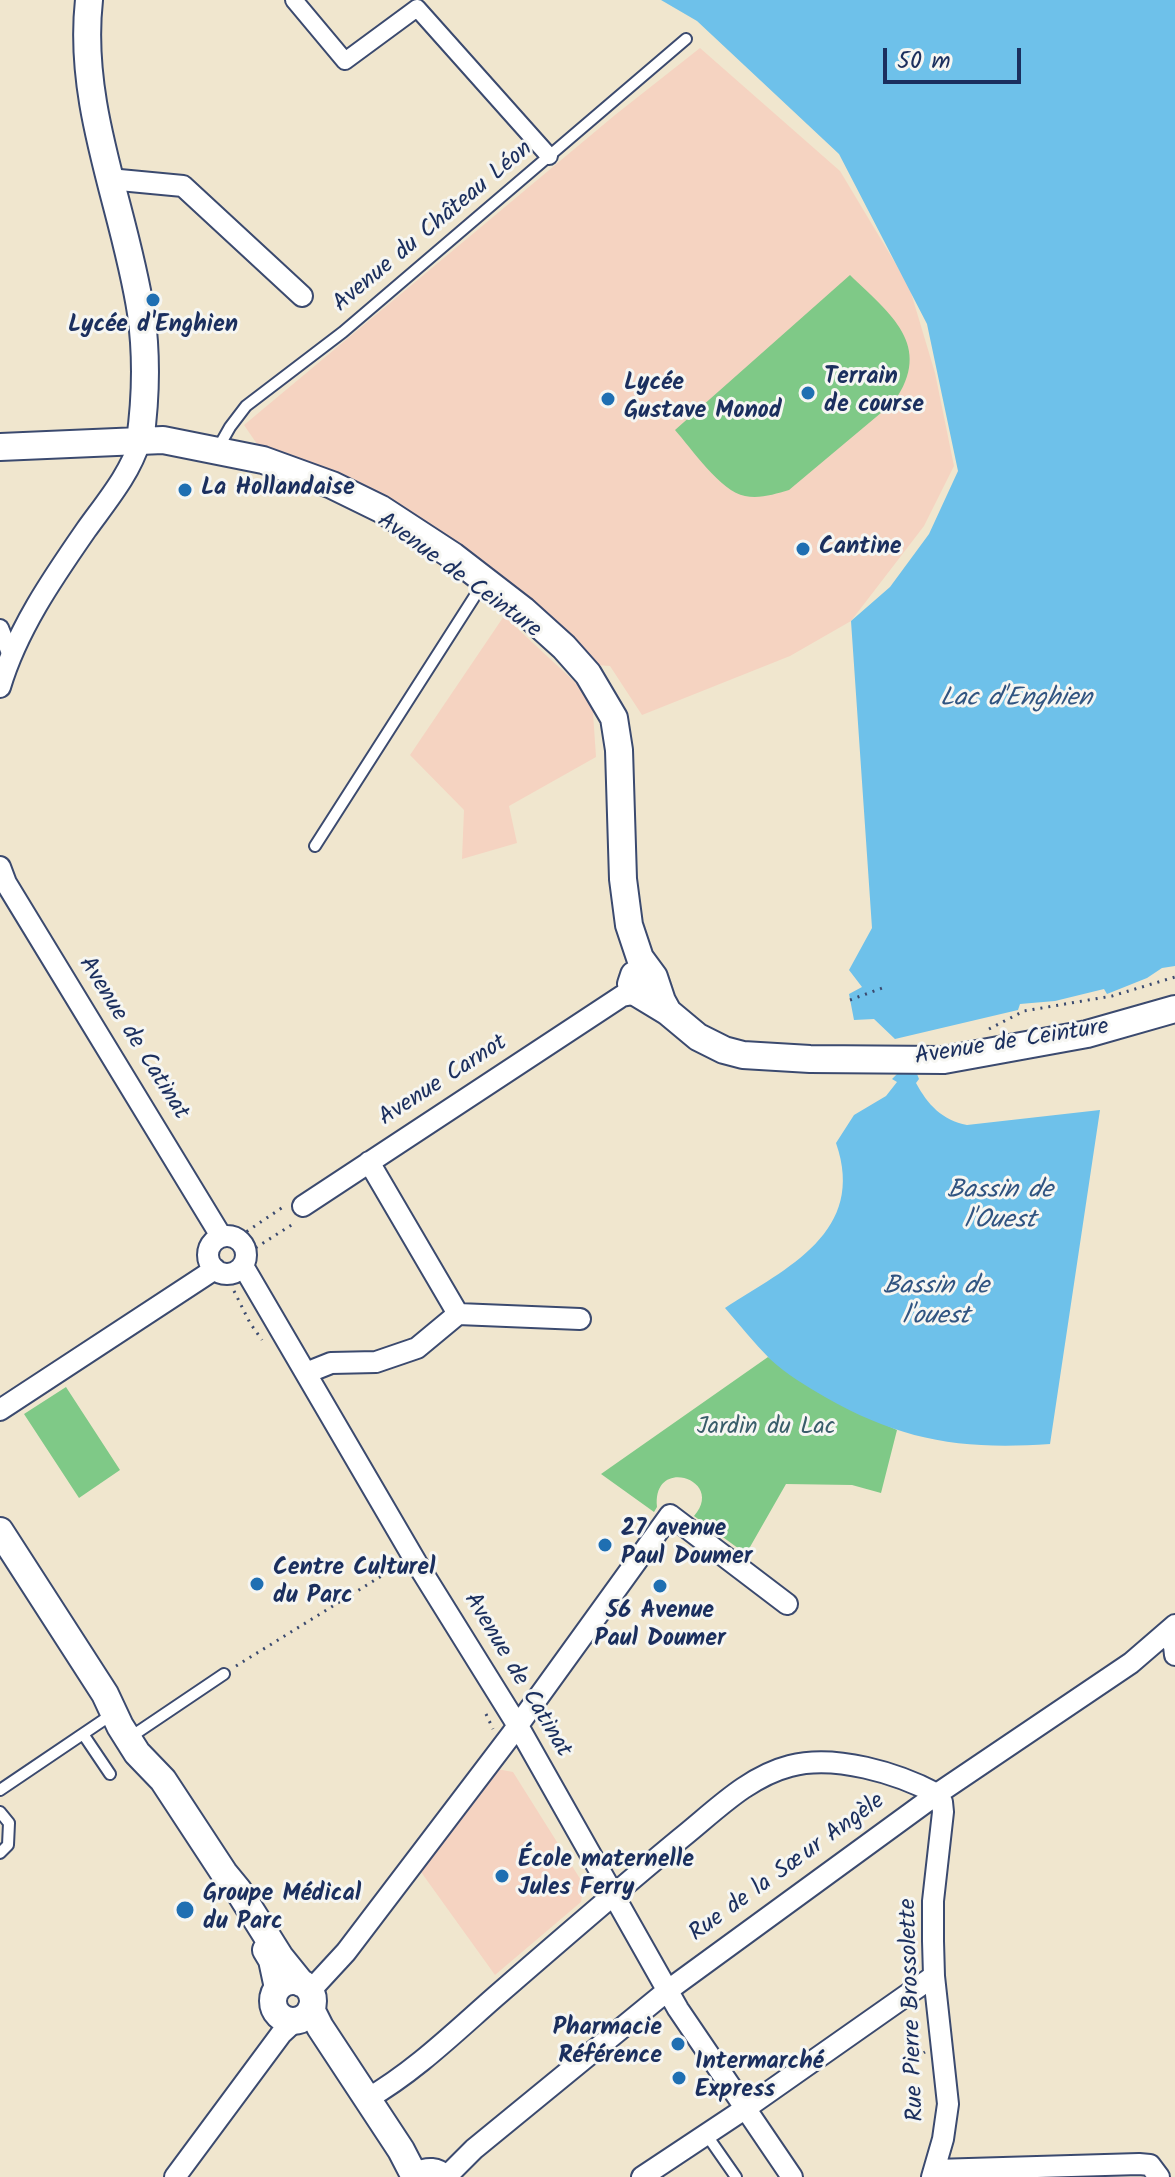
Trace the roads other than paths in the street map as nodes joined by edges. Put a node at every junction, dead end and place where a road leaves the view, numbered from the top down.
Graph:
1 (89, 0) edge
2 (294, 0) edge
3 (686, 39) dead end
4 (549, 156) junction
5 (109, 179) junction
6 (302, 296) dead end
7 (140, 441) junction
8 (0, 447) edge
9 (216, 452) junction
10 (480, 588) junction
11 (0, 628) edge
12 (10, 653) junction
13 (0, 687) edge
14 (315, 846) dead end
15 (0, 867) edge
16 (638, 985) junction
17 (1175, 1009) edge
18 (369, 1162) junction
19 (303, 1206) road end
20 (237, 1249) junction
21 (215, 1269) junction
22 (458, 1314) junction
23 (580, 1319) dead end
24 (306, 1373) junction
25 (0, 1410) edge
26 (0, 1531) edge
27 (7, 1558) edge
28 (787, 1604) dead end
29 (1171, 1629) edge
30 (1175, 1655) edge
31 (224, 1674) road end
32 (109, 1704) junction
33 (518, 1726) junction
34 (83, 1734) junction
35 (132, 1737) junction
36 (110, 1774) dead end
37 (0, 1790) edge
38 (937, 1794) junction
39 (0, 1812) edge
40 (0, 1853) edge
41 (613, 1895) junction
42 (934, 1976) junction
43 (667, 1991) junction
44 (299, 1999) junction
45 (367, 2099) junction
46 (746, 2108) junction
47 (706, 2134) junction
48 (934, 2174) edge
49 (414, 2175) edge
50 (448, 2176) edge
51 (175, 2177) edge
52 (642, 2177) edge
53 (736, 2177) edge
54 (792, 2177) edge
55 (1159, 2177) edge

1 - 5 street
2 - 4 street
3 - 4 lane, Avenue du Château Léon
4 - 9 lane, Avenue du Château Léon
5 - 6 street
5 - 7 street
7 - 8 street, Avenue de Ceinture
7 - 9 street, Avenue de Ceinture
7 - 12 street
9 - 10 street, Avenue de Ceinture
9 - 16 street, Avenue de Ceinture
10 - 14 lane
10 - 16 street, Avenue de Ceinture
11 - 12 street
12 - 13 street
15 - 20 street, Avenue de Catinat
16 - 17 street, Avenue de Ceinture
16 - 18 street, Avenue Carnot
18 - 19 street, Avenue Carnot
18 - 22 street
20 - 21 street
20 - 21 street
20 - 24 street, Avenue de Catinat
21 - 25 street
22 - 23 street
22 - 24 street
24 - 33 street, Avenue de Catinat
26 - 27 street
27 - 32 street
28 - 33 street
29 - 30 street
29 - 38 street, Rue de la Sœur Angèle
31 - 35 lane
32 - 34 lane
32 - 35 street
33 - 41 street, Avenue de Catinat
33 - 44 street
34 - 36 lane
34 - 37 lane
35 - 44 street
38 - 41 street
38 - 42 street, Rue Pierre Brossolette
38 - 43 street, Rue de la Sœur Angèle
39 - 40 lane
41 - 43 street, Avenue de Catinat
41 - 45 street
42 - 46 street
42 - 48 street, Rue Pierre Brossolette
43 - 46 street, Avenue de Catinat
43 - 50 street, Rue de la Sœur Angèle
44 - 45 street
44 - 51 street
45 - 49 street
46 - 47 street
46 - 54 street, Avenue de Catinat
47 - 52 street
47 - 53 lane
48 - 55 street
49 - 50 street

